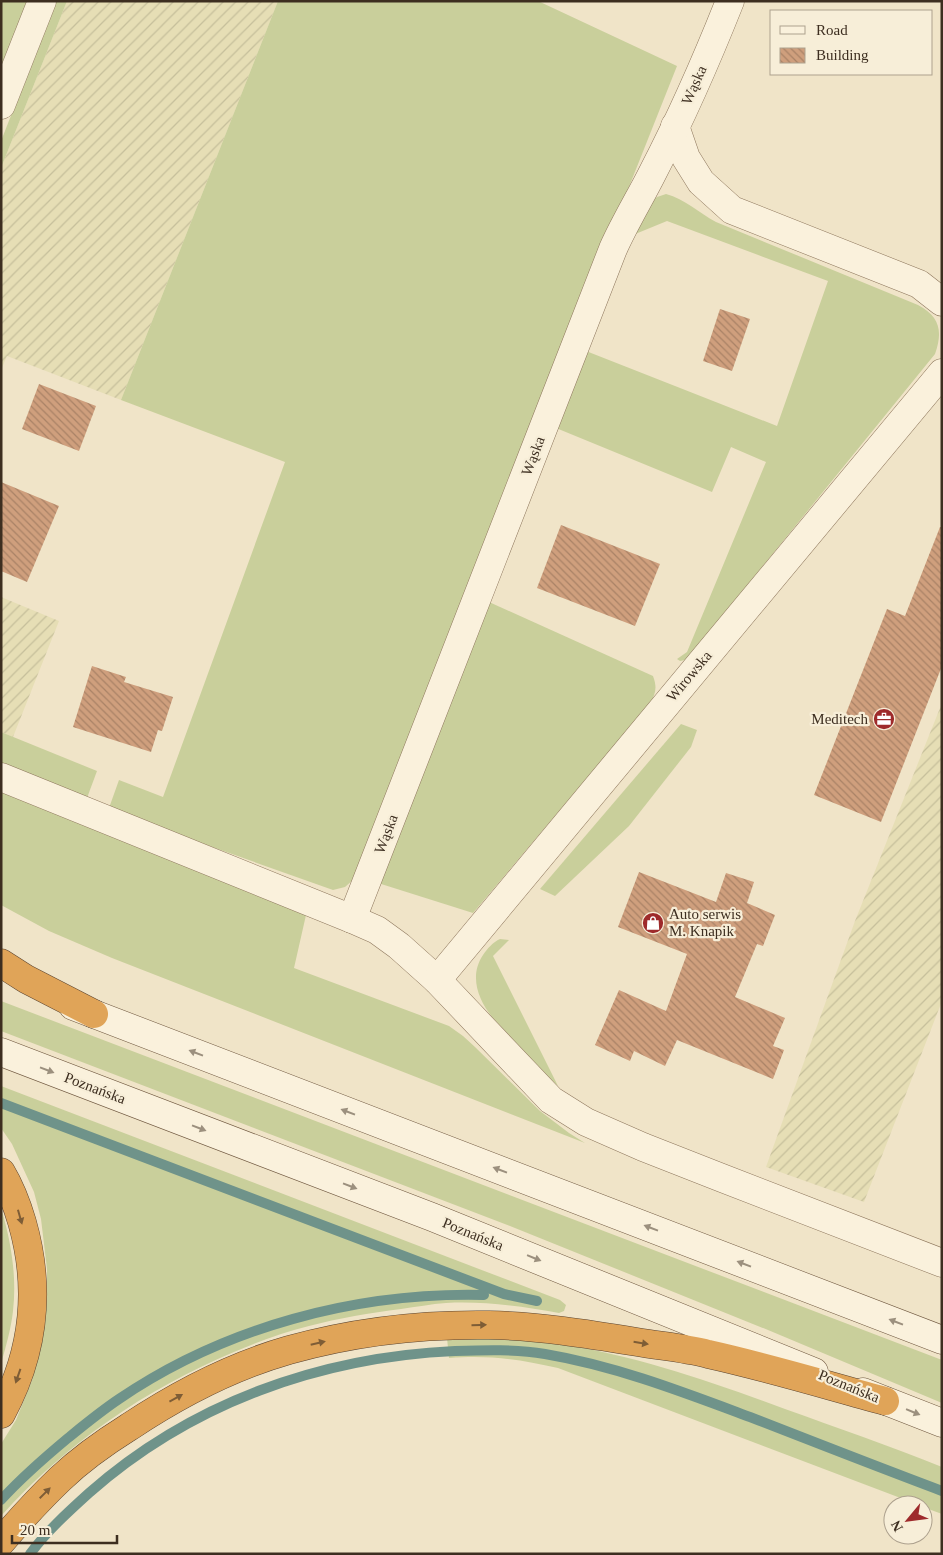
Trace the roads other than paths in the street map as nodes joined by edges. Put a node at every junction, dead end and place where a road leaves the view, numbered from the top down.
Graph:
1 (42, 1) edge
2 (730, 1) edge
3 (1, 105) edge
4 (675, 126) junction
5 (942, 302) edge
6 (942, 373) edge
7 (1, 777) edge
8 (352, 919) junction
9 (1, 963) edge
10 (1, 979) edge
11 (437, 980) junction
12 (94, 1014) junction
13 (1, 1052) edge
14 (1, 1172) edge
15 (942, 1263) edge
16 (942, 1340) edge
17 (885, 1401) junction
18 (1, 1414) edge
19 (942, 1423) edge
20 (1, 1542) edge

1 - 3 street
2 - 4 street, Wąska
4 - 5 street
4 - 8 street, Wąska
6 - 11 street, Wirowska
7 - 8 street
8 - 11 street
9 - 12 highway
10 - 12 street
11 - 15 street
16 -> 12 street
13 -> 17 street, Poznańska
14 -> 18 highway
17 -> 19 street, Poznańska
20 -> 17 highway

